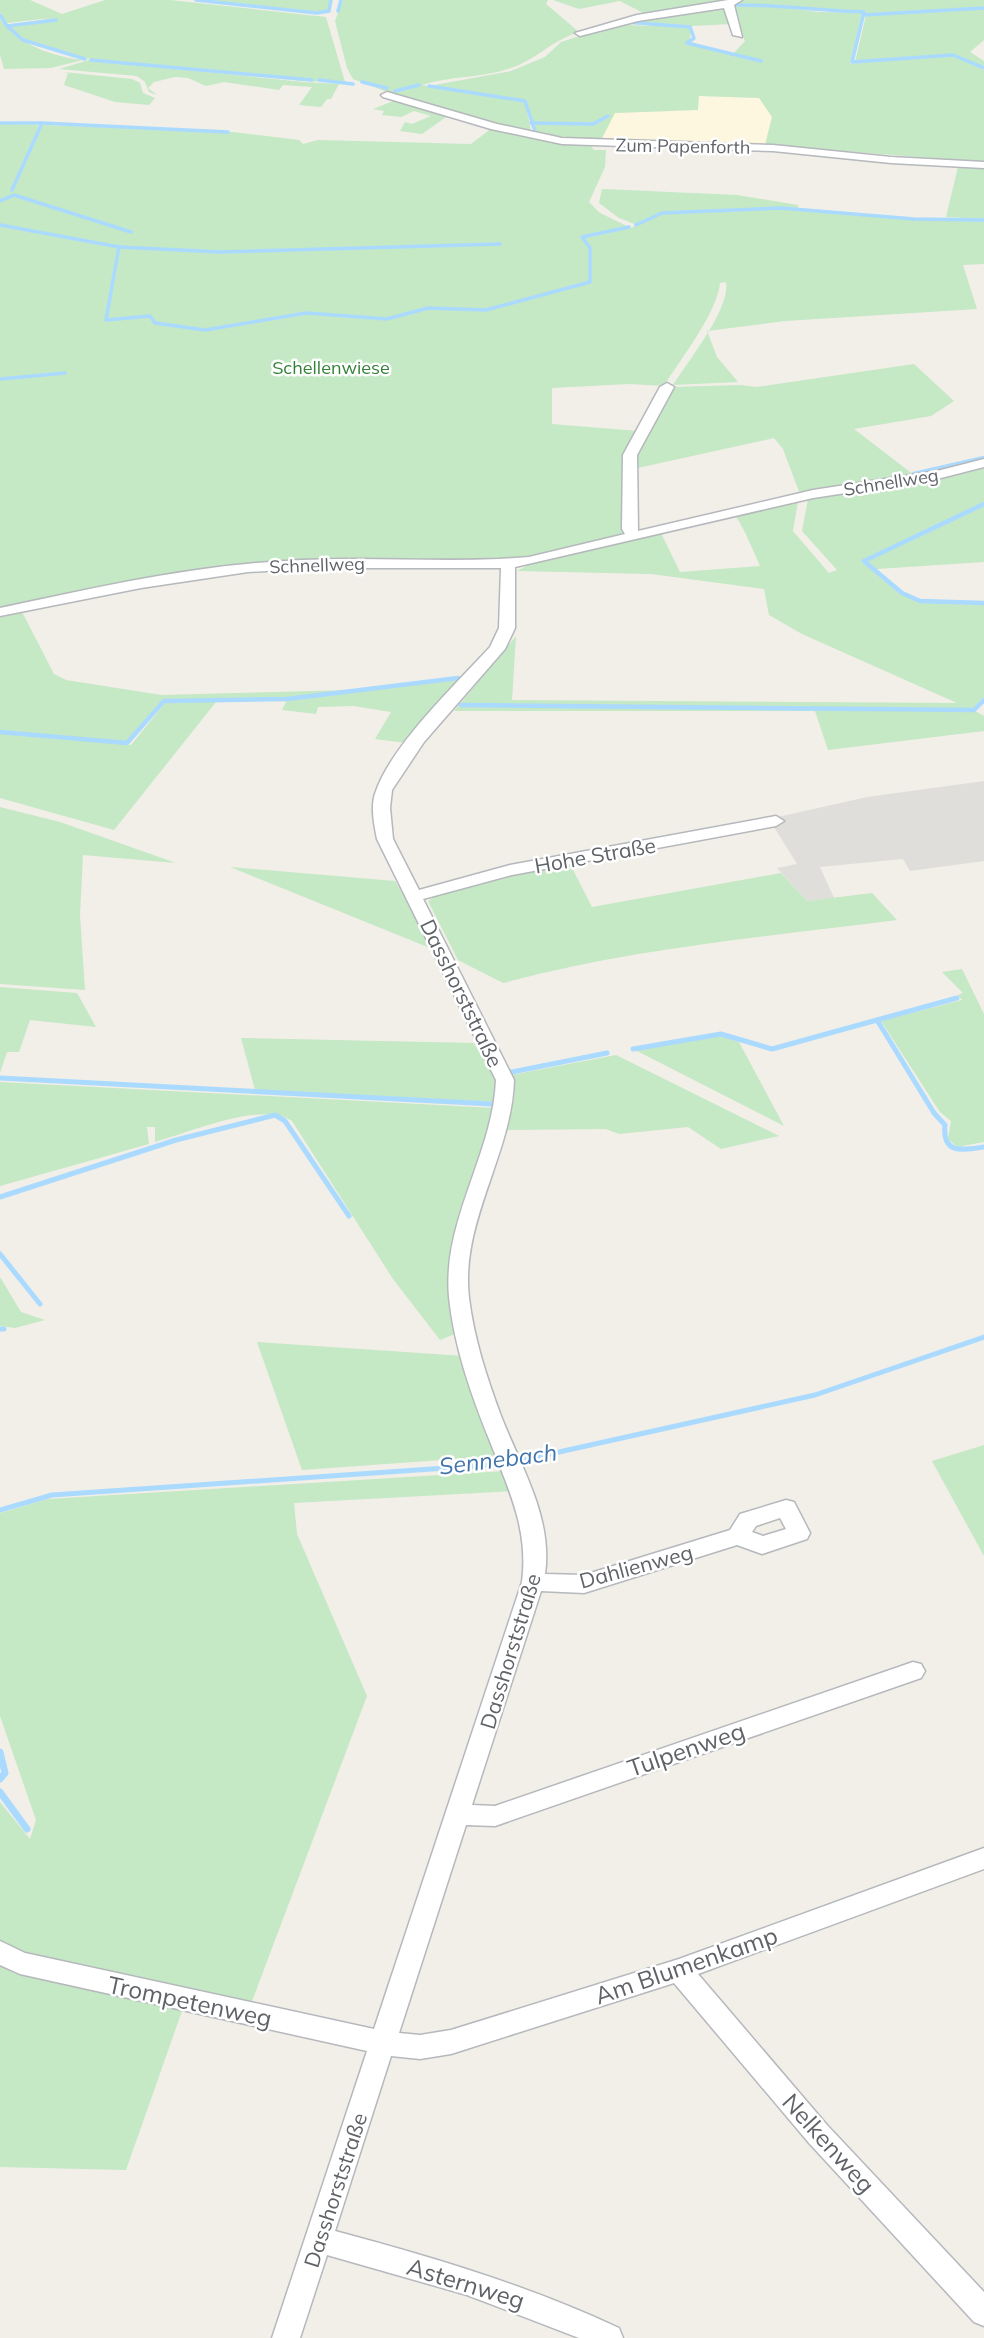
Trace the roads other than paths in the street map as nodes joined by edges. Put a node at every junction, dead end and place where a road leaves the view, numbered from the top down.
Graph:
1 (733, 2) edge
2 (580, 33) dead end
3 (738, 35) dead end
4 (387, 95) dead end
5 (984, 165) edge
6 (667, 387) dead end
7 (984, 463) edge
8 (635, 536) junction
9 (508, 563) junction
10 (0, 612) edge
11 (776, 821) dead end
12 (415, 897) junction
13 (509, 1462) joint
14 (738, 1536) dead end
15 (533, 1582) junction
16 (913, 1671) dead end
17 (458, 1814) junction
18 (984, 1858) edge
19 (0, 1952) edge
20 (679, 1970) junction
21 (383, 2043) junction
22 (318, 2241) junction
23 (984, 2312) edge
24 (286, 2338) edge
25 (609, 2338) edge

1 - 2 street
1 - 3 street
4 - 5 street, Zum Papenforth
6 - 8 street
7 - 8 street, Schnellweg
8 - 9 street, Schnellweg
9 - 10 street, Schnellweg
9 - 12 street, Dasshorststraße
11 - 12 street, Hohe Straße
12 - 13 street, Dasshorststraße
13 - 15 street, Dasshorststraße
14 - 15 street, Dahlienweg
15 - 17 street, Dasshorststraße
16 - 17 street, Tulpenweg
17 - 21 street, Dasshorststraße
18 - 20 street, Am Blumenkamp
19 - 21 street, Trompetenweg
20 - 21 street, Am Blumenkamp
20 - 23 street, Nelkenweg
21 - 22 street, Dasshorststraße
22 - 24 street, Dasshorststraße
22 - 25 street, Asternweg

